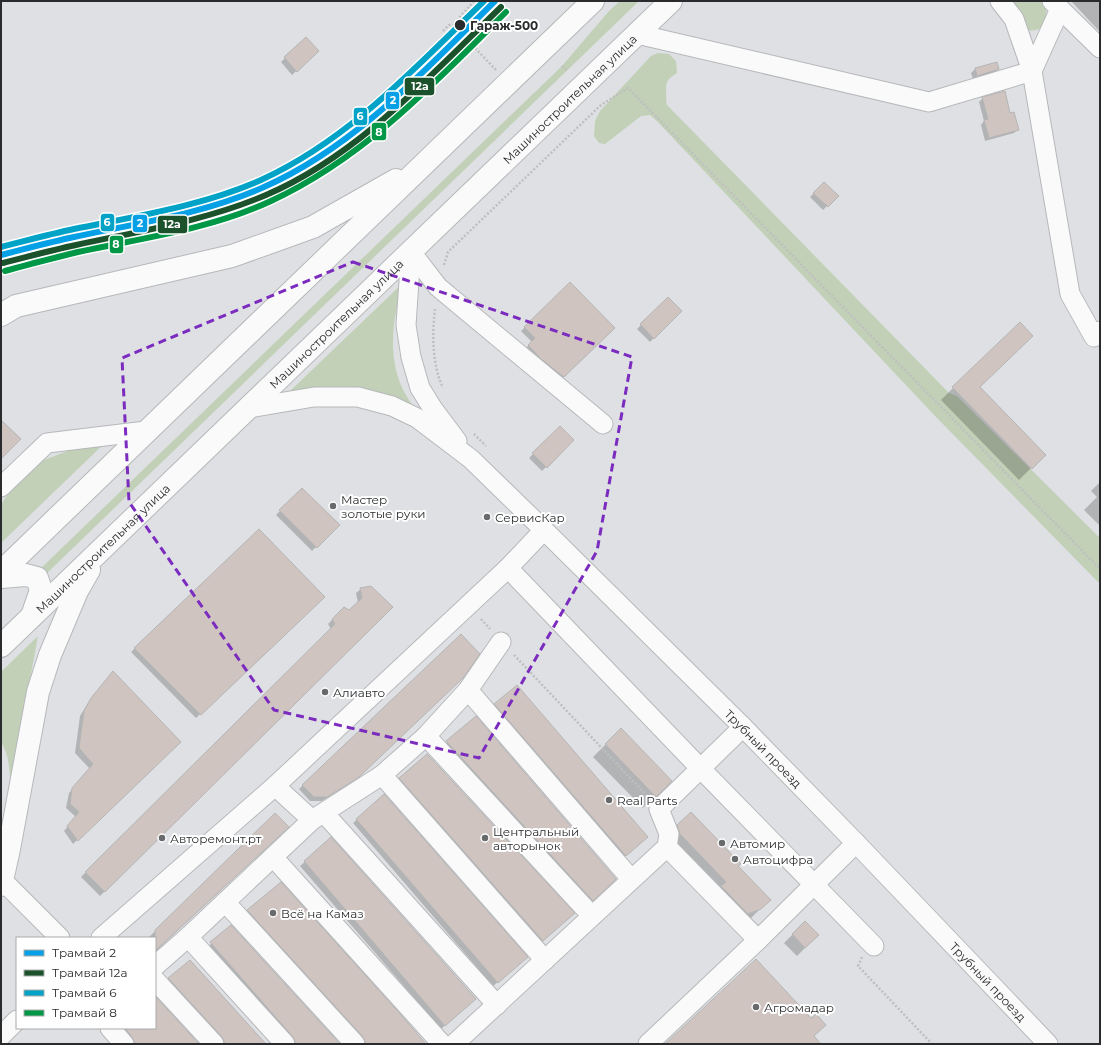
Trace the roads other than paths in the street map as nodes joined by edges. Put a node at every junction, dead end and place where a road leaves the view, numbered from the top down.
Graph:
1 (593, 1) edge
2 (671, 1) edge
3 (1000, 1) edge
4 (1056, 5) edge
5 (637, 34) junction
6 (1100, 48) edge
7 (1032, 71) junction
8 (423, 165) junction
9 (411, 252) junction
10 (1, 314) edge
11 (1097, 334) edge
12 (249, 408) junction
13 (603, 424) dead end
14 (146, 431) junction
15 (471, 459) junction
16 (1, 487) edge
17 (544, 530) junction
18 (100, 551) junction
19 (508, 568) junction
20 (1, 572) edge
21 (1, 577) edge
22 (31, 617) junction
23 (501, 642) road end
24 (1, 646) edge
25 (468, 690) junction
26 (742, 727) junction
27 (426, 736) junction
28 (701, 769) junction
29 (382, 775) junction
30 (275, 786) junction
31 (318, 816) junction
32 (856, 843) junction
33 (667, 847) junction
34 (274, 857) junction
35 (631, 879) junction
36 (2, 883) edge
37 (814, 884) junction
38 (225, 902) junction
39 (592, 916) junction
40 (59, 937) edge
41 (102, 937) edge
42 (188, 937) junction
43 (758, 940) junction
44 (872, 943) road end
45 (545, 960) junction
46 (156, 965) edge
47 (156, 984) edge
48 (497, 1004) junction
49 (16, 1021) edge
50 (111, 1029) edge
51 (1, 1036) edge
52 (124, 1044) edge
53 (214, 1044) edge
54 (285, 1044) edge
55 (355, 1044) edge
56 (442, 1044) edge
57 (454, 1044) edge
58 (648, 1044) edge
59 (1048, 1044) edge

1 - 8 main road
2 - 5 main road, Машиностроительная улица
3 - 7 street
4 - 6 street
4 - 7 street
5 - 7 street
5 - 9 main road, Машиностроительная улица
7 - 11 street
8 - 10 main road
8 - 14 main road
9 - 12 main road, Машиностроительная улица
9 - 13 street
9 - 15 street
12 - 15 street
12 - 18 main road, Машиностроительная улица
14 - 16 street
14 - 20 main road
15 - 17 street, Трубный проезд
17 - 19 street
17 - 26 street, Трубный проезд
18 - 22 main road, Машиностроительная улица
18 - 36 main road
19 - 28 street
19 - 30 street
21 - 22 main road
22 - 24 main road, Машиностроительная улица
23 - 25 street
25 - 27 street
25 - 35 street
26 - 28 street
26 - 32 street, Трубный проезд
27 - 29 street
27 - 39 street
28 - 33 street
28 - 37 street
29 - 31 street
29 - 45 street
30 - 31 street
30 - 41 street
31 - 34 street
31 - 48 street
32 - 37 street
32 - 59 street, Трубный проезд
33 - 35 street
33 - 43 street
34 - 38 street
34 - 56 street
35 - 39 street
36 - 40 street
37 - 43 street
37 - 44 street
38 - 42 street
38 - 55 street
39 - 45 street
42 - 46 street
42 - 54 street
43 - 58 street
45 - 48 street
47 - 53 street
48 - 57 street
49 - 51 street
50 - 52 street

